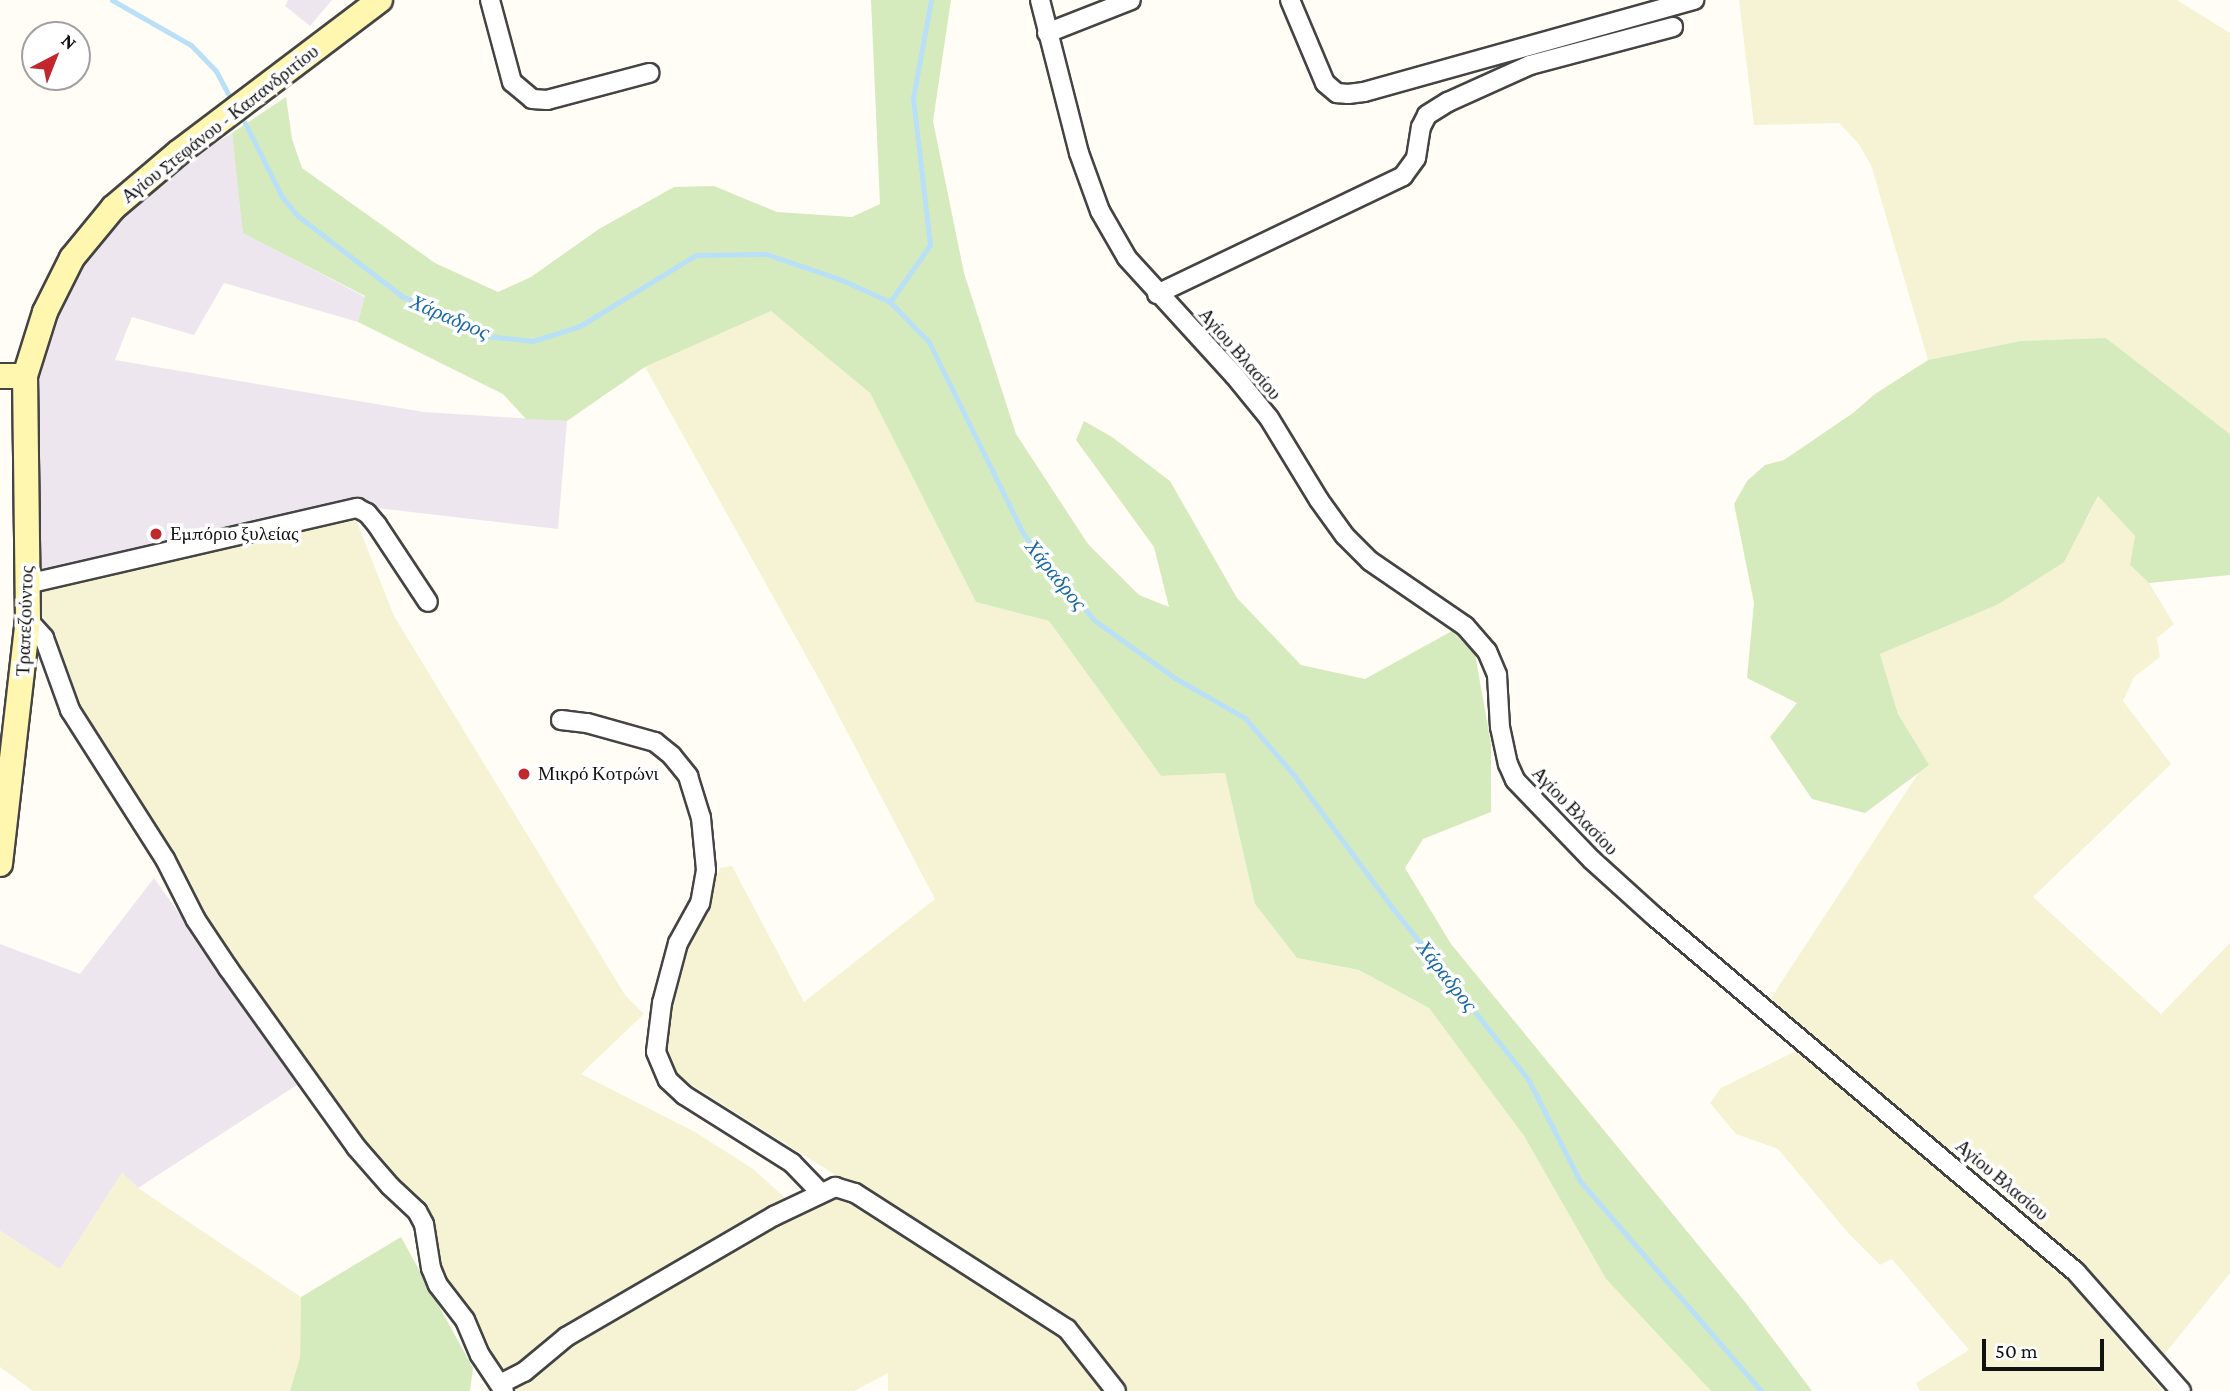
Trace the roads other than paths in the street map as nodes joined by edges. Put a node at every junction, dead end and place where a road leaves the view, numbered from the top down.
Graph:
1 (380, 0) edge
2 (490, 0) edge
3 (1040, 0) edge
4 (1131, 0) edge
5 (1290, 0) edge
6 (1694, 0) edge
7 (1673, 27) dead end
8 (1047, 33) junction
9 (649, 73) dead end
10 (1157, 294) junction
11 (0, 376) edge
12 (25, 376) junction
13 (27, 584) junction
14 (428, 602) dead end
15 (28, 620) junction
16 (561, 720) dead end
17 (0, 864) edge
18 (820, 1192) junction
19 (502, 1388) edge
20 (1116, 1391) edge
21 (2181, 1391) edge

1 - 12 main road, Αγίου Στεφάνου - Καπανδριτίου
2 - 9 street
3 - 8 street, Αγίου Βλασίου
4 - 8 street
5 - 6 street
7 - 10 street
8 - 10 street, Αγίου Βλασίου
10 - 21 street, Αγίου Βλασίου
11 - 12 main road
12 - 13 main road, Τραπεζούντος
13 - 14 street
13 - 15 main road, Τραπεζούντος
15 - 17 main road, Τραπεζούντος
15 - 19 street
16 - 18 street
18 - 19 street
18 - 20 street

